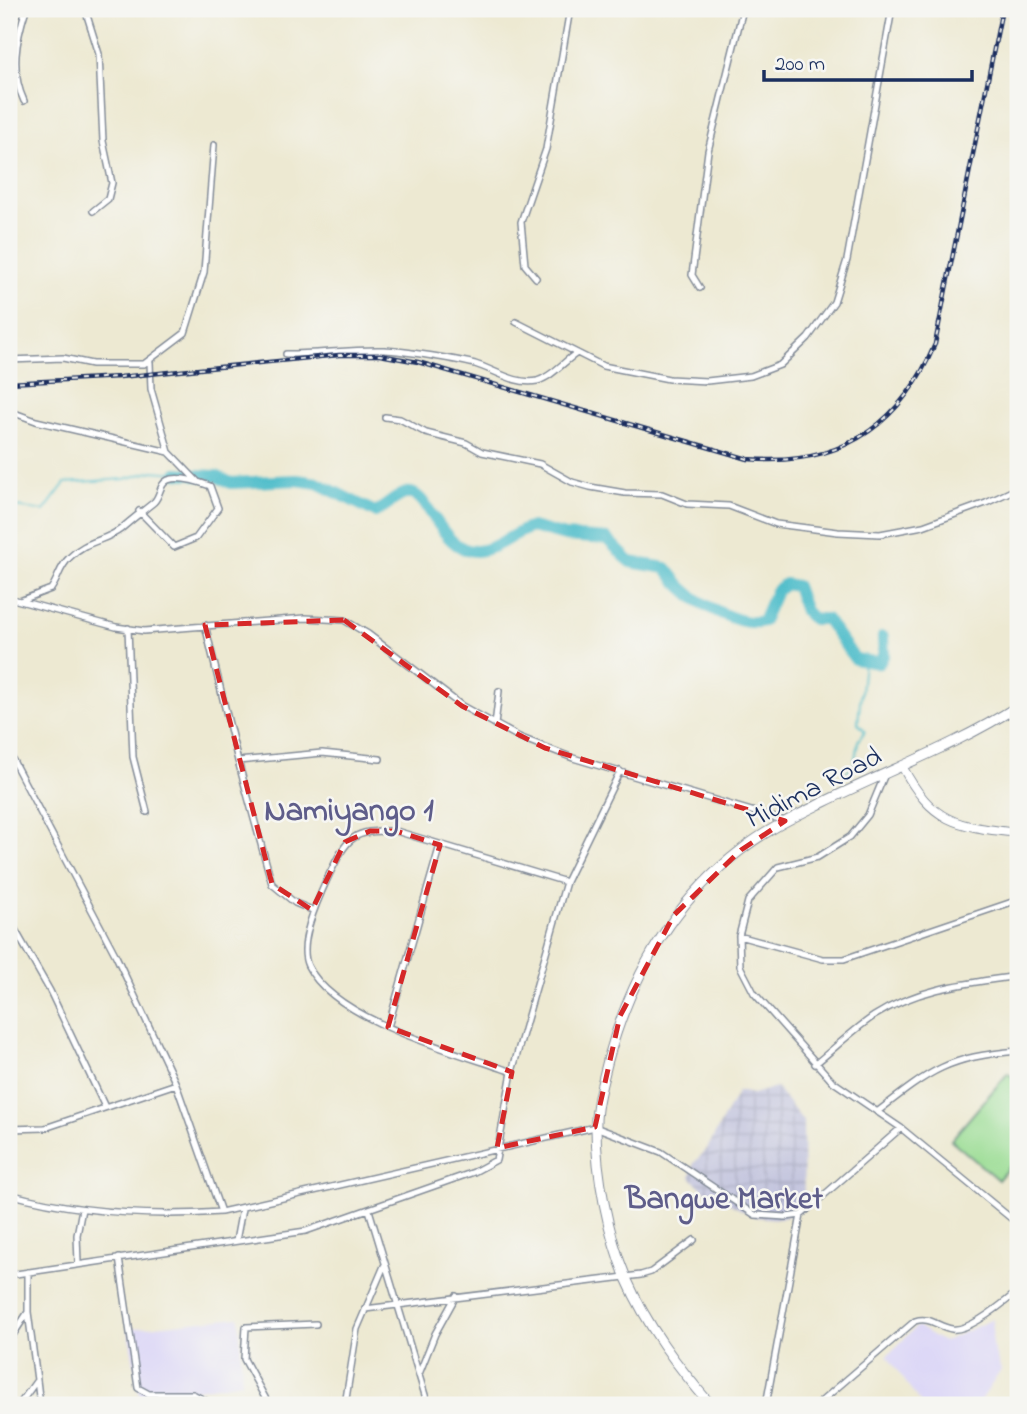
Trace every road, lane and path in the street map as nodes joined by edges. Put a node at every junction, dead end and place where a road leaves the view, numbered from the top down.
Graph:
1 (26, 9) edge
2 (85, 9) edge
3 (570, 9) edge
4 (743, 9) edge
5 (892, 9) edge
6 (24, 101) dead end
7 (214, 145) dead end
8 (93, 211) dead end
9 (536, 278) dead end
10 (701, 288) dead end
11 (516, 322) dead end
12 (577, 353) junction
13 (286, 354) dead end
14 (9, 360) edge
15 (150, 362) junction
16 (9, 411) edge
17 (385, 418) dead end
18 (169, 452) junction
19 (197, 481) junction
20 (1018, 488) edge
21 (139, 512) junction
22 (9, 598) edge
23 (19, 600) junction
24 (205, 625) junction
25 (128, 628) junction
26 (499, 691) dead end
27 (1018, 706) edge
28 (495, 724) junction
29 (9, 753) edge
30 (380, 759) dead end
31 (238, 761) junction
32 (902, 766) junction
33 (620, 772) junction
34 (885, 774) junction
35 (146, 812) dead end
36 (785, 821) junction
37 (1018, 834) edge
38 (440, 845) junction
39 (566, 882) junction
40 (1018, 900) edge
41 (312, 910) junction
42 (9, 919) edge
43 (739, 936) junction
44 (1018, 976) edge
45 (388, 1027) junction
46 (1018, 1051) edge
47 (816, 1064) junction
48 (512, 1072) junction
49 (177, 1084) junction
50 (105, 1107) junction
51 (877, 1112) junction
52 (596, 1127) junction
53 (901, 1128) junction
54 (9, 1129) edge
55 (497, 1147) junction
56 (9, 1194) edge
57 (82, 1209) junction
58 (242, 1209) junction
59 (369, 1210) junction
60 (221, 1212) junction
61 (801, 1215) junction
62 (1018, 1224) edge
63 (694, 1240) dead end
64 (236, 1241) junction
65 (118, 1258) junction
66 (78, 1264) junction
67 (384, 1266) junction
68 (28, 1272) junction
69 (9, 1275) edge
70 (626, 1276) junction
71 (1018, 1291) edge
72 (456, 1296) junction
73 (397, 1304) junction
74 (365, 1309) junction
75 (29, 1312) junction
76 (316, 1324) dead end
77 (9, 1341) edge
78 (419, 1374) junction
79 (37, 1380) junction
80 (19, 1405) edge
81 (40, 1405) edge
82 (213, 1405) edge
83 (269, 1405) edge
84 (345, 1405) edge
85 (428, 1405) edge
86 (711, 1405) edge
87 (766, 1405) edge
88 (817, 1405) edge

1 - 6 street
2 - 8 street
3 - 9 street
4 - 10 street
5 - 12 street
7 - 15 street
11 - 12 street
12 - 13 street
14 - 15 street
15 - 18 street
16 - 18 street
17 - 20 street
18 - 19 street
19 - 21 street
19 - 21 street
21 - 23 street
22 - 23 street
23 - 25 street
24 - 25 street
24 - 28 street
24 - 31 street
25 - 35 street
26 - 28 street
27 - 32 main road, Midima Road
28 - 33 street
29 - 49 street
30 - 31 street
31 - 41 street
32 - 34 main road, Midima Road
32 - 37 street
33 - 36 street
33 - 39 street
34 - 36 main road, Midima Road
34 - 43 street
36 - 52 main road, Midima Road
38 - 39 street
38 - 41 street
38 - 45 street
39 - 48 street
40 - 43 street
41 - 45 street
42 - 50 street
43 - 47 street
44 - 47 street
45 - 48 street
46 - 51 street
47 - 51 street
48 - 55 street
49 - 50 street
49 - 60 street
50 - 54 street
51 - 53 street
52 - 55 street
52 - 61 street
52 - 70 main road, Midima Road
53 - 61 street
53 - 62 street
55 - 58 street
55 - 59 street
56 - 57 street
57 - 60 street
57 - 66 street
58 - 60 street
58 - 64 street
59 - 64 street
59 - 67 street
61 - 87 street
63 - 70 street
64 - 65 street
65 - 66 street
65 - 82 street
66 - 68 street
67 - 73 street
67 - 74 street
68 - 69 street
68 - 75 street
70 - 72 street
70 - 86 main road, Midima Road
71 - 88 street
72 - 73 street
72 - 78 street
73 - 74 street
73 - 78 street
74 - 84 street
75 - 77 street
75 - 79 street
76 - 83 street
78 - 85 street
79 - 80 street
79 - 81 street

